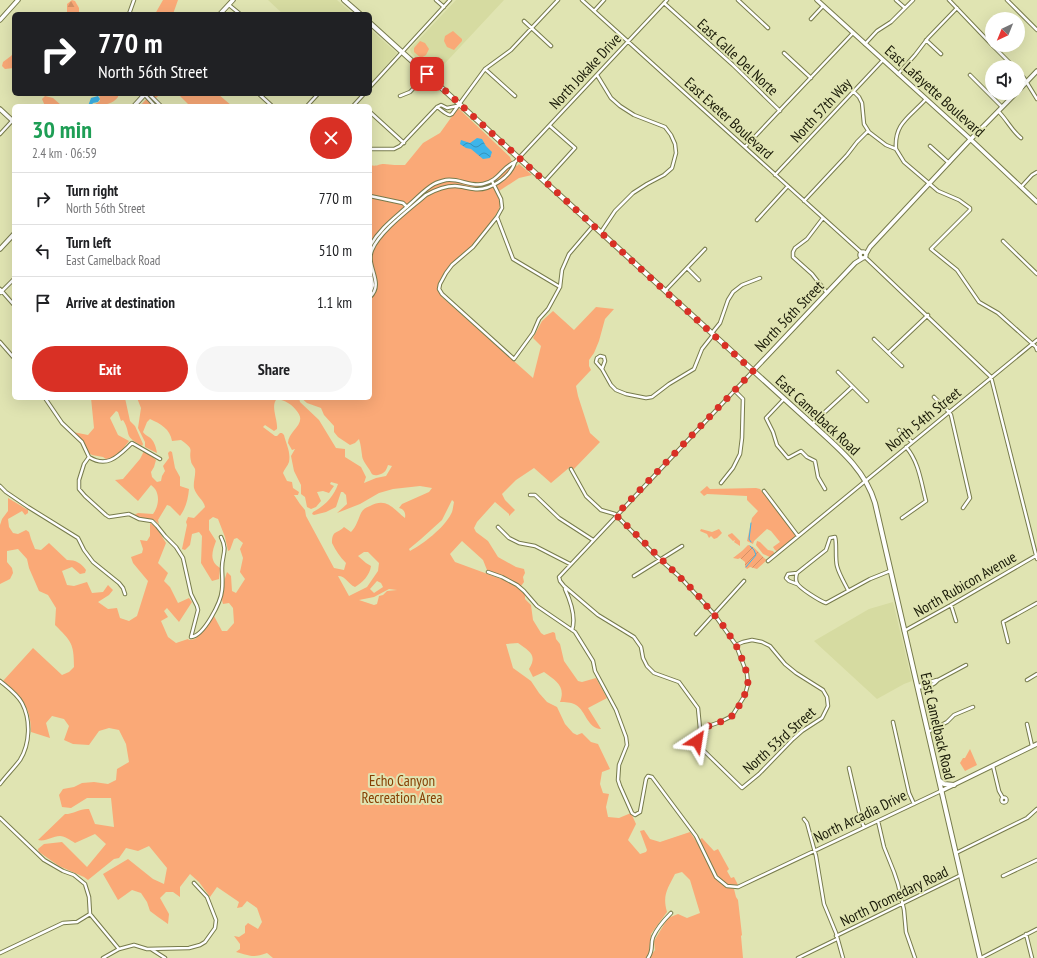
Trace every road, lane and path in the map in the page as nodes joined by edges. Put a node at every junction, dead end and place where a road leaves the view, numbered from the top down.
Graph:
1 (18, 0) edge
2 (134, 0) edge
3 (233, 0) edge
4 (344, 0) edge
5 (436, 0) edge
6 (450, 0) edge
7 (558, 0) edge
8 (582, 0) edge
9 (604, 0) edge
10 (667, 0) edge
11 (738, 0) edge
12 (817, 0) edge
13 (896, 0) edge
14 (913, 0) edge
15 (949, 0) edge
16 (1007, 0) edge
17 (664, 3) junction
18 (229, 5) junction
19 (823, 6) junction
20 (444, 7) junction
21 (905, 8) junction
22 (957, 8) junction
23 (594, 11) junction
24 (130, 12) edge
25 (222, 12) edge
26 (238, 12) edge
27 (358, 12) edge
28 (811, 19) dead end
29 (0, 20) edge
30 (524, 21) dead end
31 (372, 25) edge
32 (532, 28) junction
33 (768, 28) dead end
34 (1037, 30) edge
35 (853, 33) junction
36 (985, 38) edge
37 (926, 40) junction
38 (628, 41) junction
39 (865, 44) junction
40 (551, 46) dead end
41 (402, 52) junction
42 (999, 52) edge
43 (784, 54) dead end
44 (941, 54) dead end
45 (883, 60) junction
46 (1007, 60) edge
47 (485, 69) junction
48 (1037, 71) edge
49 (427, 74) junction
50 (898, 74) junction
51 (597, 75) junction
52 (970, 75) dead end
53 (811, 78) junction
54 (1025, 80) edge
55 (1027, 82) junction
56 (372, 85) edge
57 (853, 91) junction
58 (143, 96) edge
59 (147, 96) edge
60 (148, 96) edge
61 (261, 96) edge
62 (316, 96) edge
63 (362, 96) edge
64 (400, 96) dead end
65 (515, 96) dead end
66 (926, 99) junction
67 (1010, 100) edge
68 (1037, 100) edge
69 (136, 104) edge
70 (153, 104) edge
71 (158, 104) edge
72 (270, 104) edge
73 (309, 104) edge
74 (355, 104) edge
75 (458, 105) junction
76 (437, 107) junction
77 (447, 108) junction
78 (1002, 108) junction
79 (0, 109) edge
80 (780, 111) junction
81 (445, 112) junction
82 (998, 112) junction
83 (372, 114) edge
84 (12, 120) edge
85 (12, 122) edge
86 (550, 126) junction
87 (868, 131) junction
88 (0, 134) edge
89 (1021, 138) dead end
90 (971, 139) junction
91 (404, 143) junction
92 (930, 146) dead end
93 (745, 147) junction
94 (372, 149) edge
95 (896, 149) junction
96 (519, 158) junction
97 (515, 162) junction
98 (949, 163) junction
99 (1037, 172) edge
100 (775, 174) junction
101 (492, 181) junction
102 (545, 181) junction
103 (929, 184) junction
104 (494, 185) junction
105 (788, 186) junction
106 (1021, 187) junction
107 (372, 196) edge
108 (804, 201) junction
109 (1037, 202) edge
110 (407, 206) junction
111 (410, 209) junction
112 (497, 217) junction
113 (823, 218) junction
114 (757, 220) dead end
115 (593, 225) junction
116 (601, 232) junction
117 (12, 236) edge
118 (1003, 241) dead end
119 (372, 243) edge
120 (0, 249) edge
121 (705, 249) dead end
122 (372, 250) edge
123 (863, 255) junction
124 (372, 267) edge
125 (686, 268) junction
126 (1037, 274) edge
127 (760, 278) dead end
128 (699, 280) dead end
129 (12, 282) edge
130 (560, 287) junction
131 (1, 291) edge
132 (665, 291) junction
133 (827, 293) junction
134 (372, 295) edge
135 (12, 303) edge
136 (928, 315) junction
137 (712, 334) junction
138 (874, 339) dead end
139 (1037, 340) edge
140 (0, 342) edge
141 (1032, 344) junction
142 (1037, 350) edge
143 (888, 352) junction
144 (12, 356) edge
145 (902, 366) dead end
146 (602, 369) junction
147 (753, 371) junction
148 (838, 372) dead end
149 (991, 377) junction
150 (852, 387) junction
151 (734, 390) junction
152 (934, 397) dead end
153 (784, 399) junction
154 (46, 400) edge
155 (867, 401) dead end
156 (949, 412) junction
157 (812, 424) junction
158 (899, 430) dead end
159 (912, 442) junction
160 (906, 447) junction
161 (89, 457) junction
162 (160, 459) dead end
163 (571, 469) dead end
164 (866, 481) junction
165 (721, 483) dead end
166 (0, 486) edge
167 (825, 489) dead end
168 (764, 491) dead end
169 (530, 495) dead end
170 (963, 508) dead end
171 (616, 515) junction
172 (902, 518) dead end
173 (498, 527) dead end
174 (798, 536) junction
175 (221, 537) dead end
176 (593, 540) junction
177 (682, 546) dead end
178 (826, 550) junction
179 (835, 554) junction
180 (1036, 555) edge
181 (661, 559) junction
182 (1037, 559) edge
183 (768, 561) dead end
184 (570, 564) junction
185 (890, 571) junction
186 (488, 572) dead end
187 (797, 573) junction
188 (634, 576) dead end
189 (744, 581) dead end
190 (797, 584) junction
191 (564, 586) junction
192 (848, 590) junction
193 (125, 594) dead end
194 (1037, 603) edge
195 (951, 605) junction
196 (714, 614) junction
197 (956, 621) dead end
198 (572, 630) junction
199 (904, 631) junction
200 (696, 634) dead end
201 (1008, 642) dead end
202 (736, 645) junction
203 (966, 665) dead end
204 (1037, 674) edge
205 (1027, 680) dead end
206 (0, 681) edge
207 (917, 687) junction
208 (973, 707) dead end
209 (893, 722) dead end
210 (1027, 724) dead end
211 (700, 729) junction
212 (928, 732) junction
213 (1037, 744) edge
214 (1032, 746) junction
215 (992, 765) junction
216 (849, 768) dead end
217 (939, 780) junction
218 (0, 784) edge
219 (954, 785) junction
220 (941, 791) junction
221 (1003, 798) dead end
222 (914, 804) junction
223 (1037, 810) edge
224 (0, 818) edge
225 (804, 818) dead end
226 (878, 820) junction
227 (864, 827) junction
228 (815, 851) junction
229 (956, 853) junction
230 (1037, 860) edge
231 (961, 875) junction
232 (1003, 876) dead end
233 (194, 883) dead end
234 (902, 903) junction
235 (671, 913) dead end
236 (90, 914) junction
237 (1037, 929) edge
238 (1026, 934) junction
239 (837, 937) junction
240 (119, 949) junction
241 (150, 949) junction
242 (0, 953) edge
243 (103, 958) edge
244 (165, 958) edge
245 (648, 958) edge
246 (798, 958) edge
247 (843, 958) edge
248 (915, 958) edge
249 (981, 958) edge
250 (1032, 958) edge

1 - 29 street
2 - 24 street
3 - 18 street
4 - 27 main road
5 - 20 street
6 - 20 street
7 - 32 street
8 - 23 street, East Exeter Boulevard
9 - 23 street
10 - 17 street, North Jokake Drive
11 - 33 street
12 - 19 street, East Lafayette Boulevard
13 - 21 street
14 - 21 street
15 - 22 street
16 - 34 street
17 - 38 street, North Jokake Drive
17 - 80 street, East Calle Del Norte
18 - 25 street
18 - 26 street
19 - 28 street
19 - 35 street, East Lafayette Boulevard
20 - 41 street
21 - 39 street
22 - 36 street
22 - 37 street
23 - 38 street, East Exeter Boulevard
30 - 32 street
31 - 41 main road, East Camelback Road
32 - 40 street
32 - 47 street
35 - 39 street, East Lafayette Boulevard
35 - 53 street
37 - 44 street
37 - 50 street
38 - 51 street, North Jokake Drive
38 - 93 street, East Exeter Boulevard
39 - 45 street, East Lafayette Boulevard
41 - 49 main road, East Camelback Road
41 - 56 street
42 - 46 street
43 - 53 street
45 - 50 street, East Lafayette Boulevard
45 - 57 street, North 57th Way
47 - 65 street
47 - 75 street
48 - 55 street, North 56th Street
49 - 64 street
49 - 75 main road, East Camelback Road
50 - 66 street, East Lafayette Boulevard
51 - 86 street, North Jokake Drive
51 - 116 street
52 - 78 street
53 - 80 street
54 - 55 street
55 - 68 street
57 - 87 street
57 - 100 street, North 57th Way
58 - 69 street
59 - 70 street
60 - 71 street
61 - 72 street
62 - 73 street
63 - 74 street
66 - 90 street, East Lafayette Boulevard
66 - 95 street
67 - 78 street, North 56th Street
75 - 77 street
75 - 81 street
75 - 96 main road, East Camelback Road
76 - 77 street
76 - 81 street
76 - 91 street
77 - 81 street
78 - 82 street, North 56th Street
79 - 84 street
80 - 93 street
82 - 89 street
82 - 90 street, North 56th Street
83 - 91 street
85 - 88 street
86 - 96 street, North Jokake Drive
86 - 102 street
87 - 95 street
87 - 108 street
90 - 98 street, North 56th Street
90 - 106 street, East Lafayette Boulevard
91 - 94 street
92 - 98 street
93 - 100 street, East Exeter Boulevard
95 - 103 street
96 - 97 street, North Jokake Drive
96 - 102 main road, East Camelback Road
97 - 101 street
97 - 104 street
98 - 103 street, North 56th Street
99 - 106 street
100 - 105 street, East Exeter Boulevard
101 - 104 street
101 - 110 street
102 - 115 main road, East Camelback Road
103 - 123 street, North 56th Street
103 - 141 street
104 - 111 street
104 - 112 street
105 - 108 street, East Exeter Boulevard
105 - 114 street
106 - 109 street, East Lafayette Boulevard
107 - 110 street
108 - 113 street, East Exeter Boulevard
110 - 111 street
110 - 119 street
111 - 122 street
112 - 130 street
112 - 130 street
113 - 123 street, East Exeter Boulevard
113 - 133 street
115 - 116 main road, East Camelback Road
115 - 130 street
116 - 132 main road, East Camelback Road
117 - 120 street
118 - 126 street
121 - 125 street
123 - 133 street, North 56th Street
123 - 136 street, East Exeter Boulevard
124 - 134 street
125 - 128 street
125 - 132 street
127 - 137 street
129 - 131 street
131 - 135 street
132 - 137 main road, East Camelback Road
133 - 147 street, North 56th Street
136 - 143 street
136 - 149 street, East Exeter Boulevard
137 - 146 street
137 - 147 main road, East Camelback Road
138 - 143 street
139 - 141 street, North 54th Street
140 - 144 street
141 - 142 street
141 - 149 street, North 54th Street
143 - 145 street
146 - 146 street
147 - 151 street, North 56th Street
147 - 153 main road, East Camelback Road
148 - 150 street
149 - 156 street, North 54th Street
149 - 180 street
150 - 155 street
150 - 157 street
151 - 165 street
151 - 171 street, North 56th Street
152 - 156 street
153 - 157 main road, East Camelback Road
153 - 167 street
154 - 161 street
156 - 159 street, North 54th Street
156 - 170 street
157 - 164 main road, East Camelback Road
158 - 159 street
159 - 160 street, North 54th Street
160 - 164 street, North 54th Street
160 - 172 street
161 - 162 street
161 - 175 street
163 - 171 street
164 - 174 street, North 54th Street
164 - 185 main road, East Camelback Road
166 - 193 street
168 - 174 street
169 - 176 street
171 - 176 street, North 56th Street
171 - 181 street
173 - 184 street
174 - 183 street, North 54th Street
176 - 184 street, North 56th Street
177 - 181 street
178 - 179 street
178 - 179 street
178 - 187 street
179 - 192 street
180 - 182 street
180 - 195 street, North Rubicon Avenue
181 - 188 street
181 - 196 street
184 - 191 street, North 56th Street
185 - 192 street
185 - 199 main road, East Camelback Road
186 - 198 street
187 - 190 street
187 - 190 street
189 - 196 street
190 - 192 street
191 - 198 street
191 - 211 street
194 - 201 street
195 - 197 street
195 - 199 street, North Rubicon Avenue
196 - 200 street
196 - 202 street
198 - 228 street, North Arcadia Drive
199 - 207 main road, East Camelback Road
202 - 211 street
202 - 211 street, North 53rd Street
203 - 207 street
204 - 205 street
206 - 218 street
207 - 212 main road, East Camelback Road
208 - 212 street
209 - 222 street
210 - 214 street
212 - 217 main road, East Camelback Road
213 - 214 street, North Arcadia Drive
214 - 215 street, North Arcadia Drive
215 - 219 street, North Arcadia Drive
215 - 221 street
216 - 227 street
217 - 219 main road
217 - 220 main road, East Camelback Road
219 - 220 street, North Arcadia Drive
220 - 222 street, North Arcadia Drive
220 - 229 main road, East Camelback Road
222 - 226 street, North Arcadia Drive
223 - 229 street
224 - 236 street
225 - 228 street
226 - 227 street, North Arcadia Drive
226 - 234 street
227 - 228 street, North Arcadia Drive
228 - 239 street
229 - 231 main road, East Camelback Road
230 - 232 street
231 - 234 street, North Dromedary Road
231 - 249 main road, East Camelback Road
233 - 241 street
234 - 239 street, North Dromedary Road
234 - 248 street
235 - 245 street
236 - 240 street
236 - 242 street
237 - 238 street
238 - 249 street
238 - 250 street
239 - 246 street, North Dromedary Road
239 - 247 street
240 - 241 street
240 - 243 street
241 - 244 street

